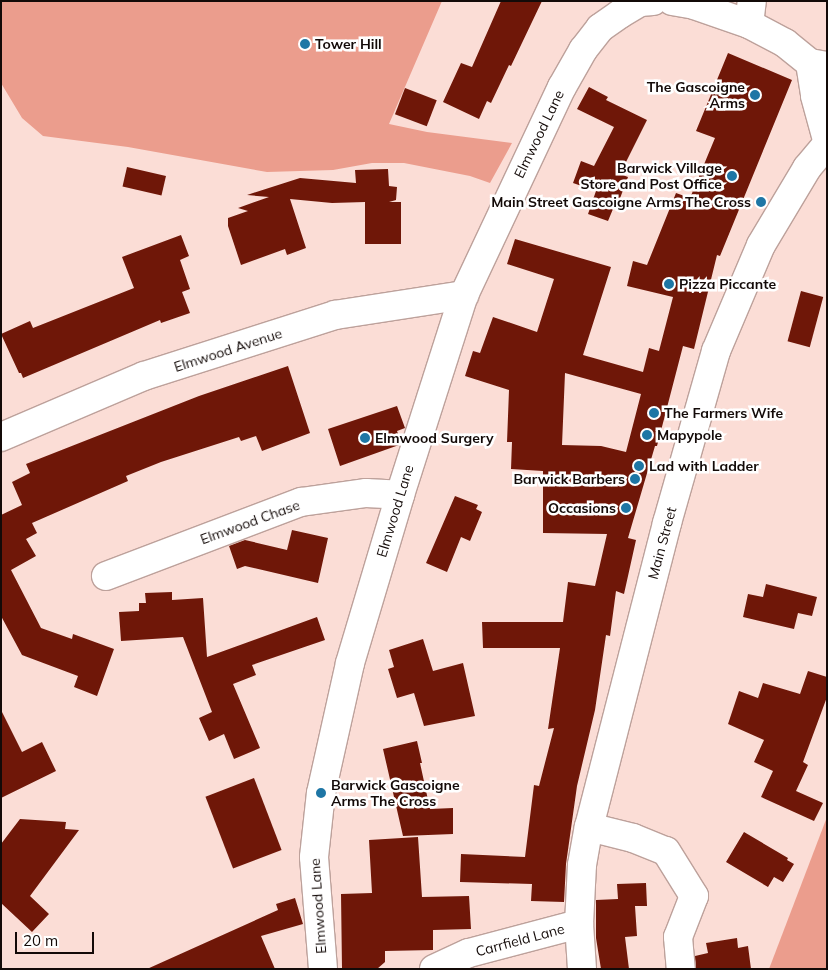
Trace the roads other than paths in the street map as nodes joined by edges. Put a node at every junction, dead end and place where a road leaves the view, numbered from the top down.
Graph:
1 (653, 1) edge
2 (672, 1) edge
3 (751, 13) edge
4 (819, 64) edge
5 (827, 140) edge
6 (827, 144) edge
7 (464, 295) junction
8 (1, 437) edge
9 (400, 495) junction
10 (106, 576) dead end
11 (589, 827) junction
12 (579, 924) junction
13 (323, 969) edge
14 (434, 969) edge
15 (582, 969) edge
16 (681, 969) edge

1 - 7 street, Elmwood Lane
2 - 3 street
3 - 4 street
4 - 5 street
6 - 11 street, Main Street
7 - 8 street, Elmwood Avenue
7 - 9 street, Elmwood Lane
9 - 10 street, Elmwood Chase
9 - 13 street, Elmwood Lane
11 - 12 street, Main Street
11 - 16 street
12 - 14 street, Carrfield Lane
12 - 15 street, Main Street

